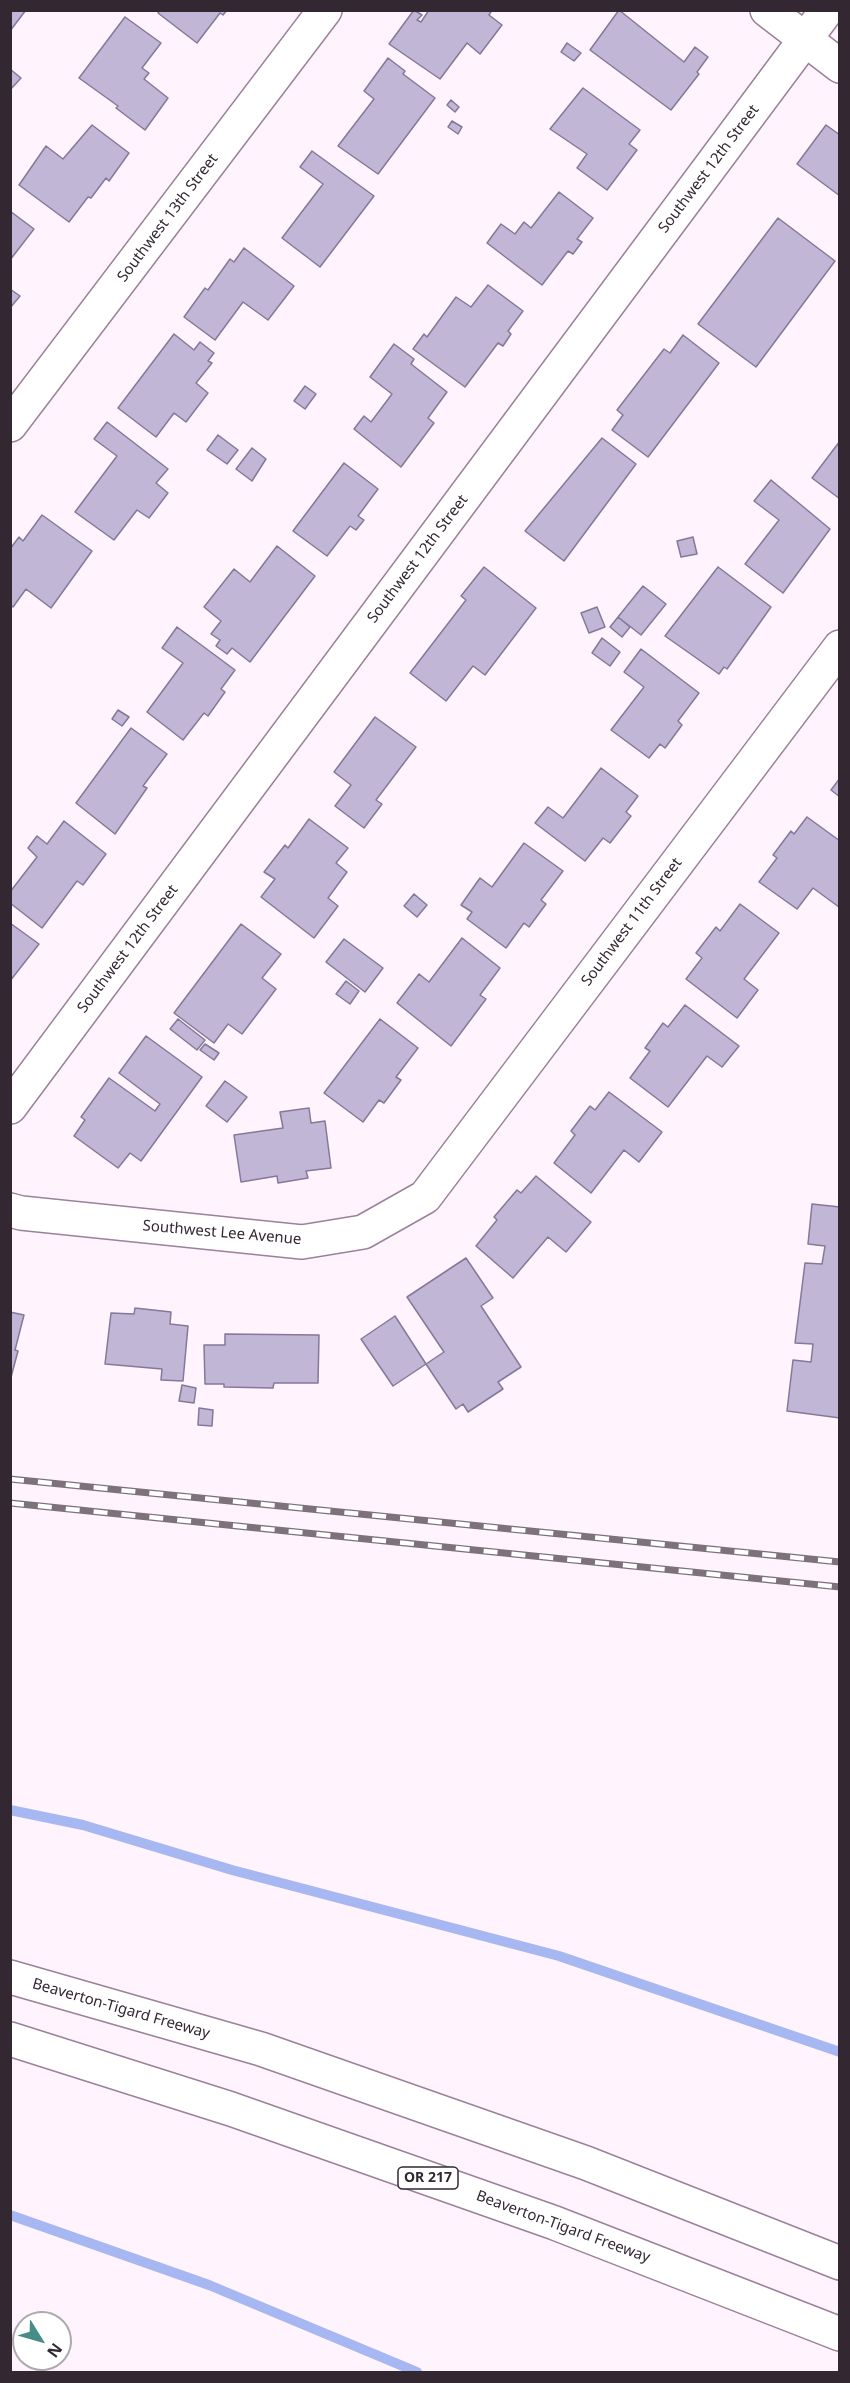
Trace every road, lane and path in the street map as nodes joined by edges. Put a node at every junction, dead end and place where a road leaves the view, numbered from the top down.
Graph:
1 (325, 10) edge
2 (767, 10) edge
3 (827, 10) edge
4 (805, 39) junction
5 (840, 66) edge
6 (10, 425) edge
7 (840, 647) edge
8 (10, 1107) edge
9 (425, 1197) joint
10 (10, 1210) edge
11 (10, 1977) edge
12 (10, 2039) edge
13 (840, 2263) edge
14 (840, 2334) edge

1 - 6 main road, Southwest 13th Street
2 - 4 main road
3 - 4 main road, Southwest 12th Street
4 - 5 main road
4 - 8 main road, Southwest 12th Street
7 - 9 main road, Southwest 11th Street
9 - 10 main road, Southwest Lee Avenue
11 - 13 main road, Beaverton-Tigard Freeway
12 - 14 main road, Beaverton-Tigard Freeway / OR 217

